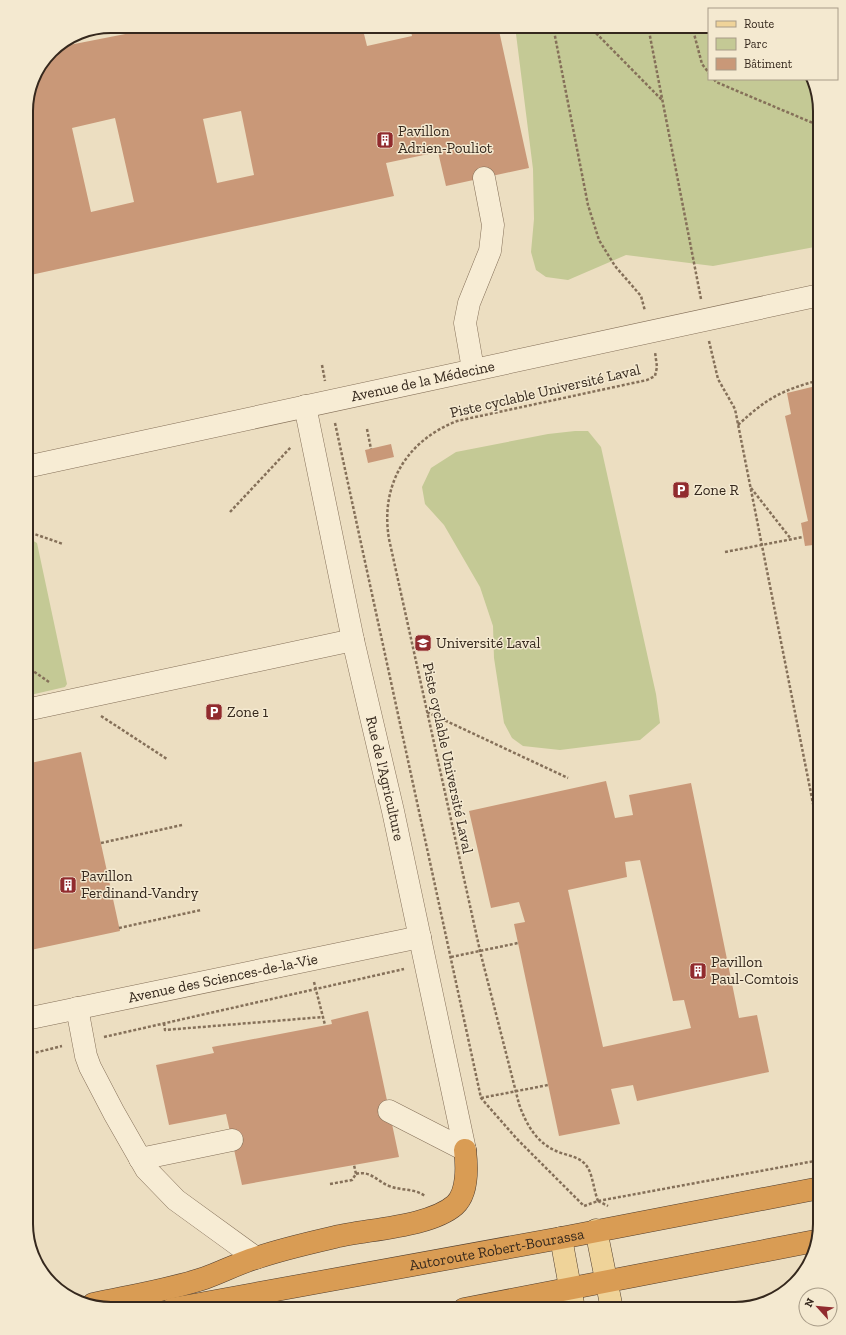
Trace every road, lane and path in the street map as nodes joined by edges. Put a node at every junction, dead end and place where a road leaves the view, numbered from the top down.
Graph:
1 (554, 33) edge
2 (596, 33) edge
3 (649, 33) edge
4 (694, 33) edge
5 (708, 72) edge
6 (715, 80) edge
7 (663, 102) junction
8 (813, 123) edge
9 (484, 178) dead end
10 (813, 296) edge
11 (702, 302) dead end
12 (646, 314) dead end
13 (709, 340) dead end
14 (654, 349) dead end
15 (322, 365) dead end
16 (473, 369) junction
17 (813, 382) edge
18 (325, 383) dead end
19 (305, 406) junction
20 (333, 418) dead end
21 (738, 424) junction
22 (367, 429) dead end
23 (292, 446) dead end
24 (371, 449) dead end
25 (33, 465) edge
26 (751, 487) junction
27 (230, 512) dead end
28 (33, 534) edge
29 (803, 537) dead end
30 (792, 539) junction
31 (63, 544) dead end
32 (762, 546) junction
33 (725, 552) dead end
34 (353, 640) junction
35 (33, 709) edge
36 (426, 712) junction
37 (568, 778) dead end
38 (813, 804) edge
39 (182, 825) dead end
40 (101, 843) dead end
41 (201, 910) dead end
42 (119, 928) dead end
43 (420, 937) junction
44 (518, 943) dead end
45 (480, 951) junction
46 (451, 957) junction
47 (446, 958) dead end
48 (408, 968) dead end
49 (318, 998) dead end
50 (77, 1008) junction
51 (323, 1017) junction
52 (33, 1018) edge
53 (164, 1024) junction
54 (325, 1025) dead end
55 (83, 1042) junction
56 (33, 1053) edge
57 (548, 1085) dead end
58 (516, 1091) junction
59 (481, 1098) junction
60 (454, 1102) junction
61 (389, 1111) dead end
62 (232, 1140) dead end
63 (465, 1150) junction
64 (140, 1159) junction
65 (813, 1161) edge
66 (354, 1165) dead end
67 (356, 1174) junction
68 (330, 1184) dead end
69 (813, 1189) edge
70 (598, 1201) junction
71 (446, 1211) junction
72 (596, 1230) junction
73 (561, 1238) junction
74 (810, 1242) edge
75 (256, 1258) junction
76 (607, 1282) junction
77 (572, 1299) edge
78 (104, 1302) edge
79 (210, 1302) edge
80 (540, 1302) edge
81 (611, 1302) edge

1 - 12 path
2 - 7 path
3 - 7 path
4 - 5 path
6 - 8 path
7 - 11 path
9 - 16 street
10 - 16 street, Avenue de la Médecine
13 - 21 path
14 - 36 path, Piste cyclable Université Laval
15 - 18 path
16 - 19 street, Avenue de la Médecine
17 - 21 path
19 - 25 street, Avenue de la Médecine
19 - 34 street, Rue de l'Agriculture
20 - 46 path
21 - 26 path
22 - 24 path
23 - 27 path
26 - 30 path
26 - 32 path
28 - 31 path
29 - 30 path
30 - 32 path
32 - 33 path
32 - 38 path
34 - 35 street
34 - 43 street, Rue de l'Agriculture
36 - 37 path
36 - 45 path, Piste cyclable Université Laval
39 - 40 path
41 - 42 path
43 - 50 street, Avenue des Sciences-de-la-Vie
43 - 60 street, Rue de l'Agriculture
44 - 45 path
45 - 46 path
45 - 58 path, Piste cyclable Université Laval
46 - 47 path
46 - 59 path
48 - 53 path
49 - 51 path
50 - 52 street, Avenue des Sciences-de-la-Vie
50 - 55 street
51 - 53 path
51 - 54 path
53 - 55 path
55 - 56 path
55 - 64 street
57 - 58 path
58 - 59 path
58 - 70 path, Piste cyclable Université Laval
59 - 60 path
59 - 70 path
60 - 63 street, Rue de l'Agriculture
61 - 63 street
62 - 64 street
63 - 71 highway
64 - 75 street
65 - 70 path
66 - 67 path
67 - 68 path
67 - 71 path
69 - 72 highway, Autoroute Robert-Bourassa
71 - 75 highway
72 - 73 highway, Autoroute Robert-Bourassa
72 - 76 main road
73 - 77 main road
73 - 79 highway, Autoroute Robert-Bourassa
74 - 76 highway
75 - 78 highway
76 - 77 highway
76 - 81 main road
77 - 80 highway

